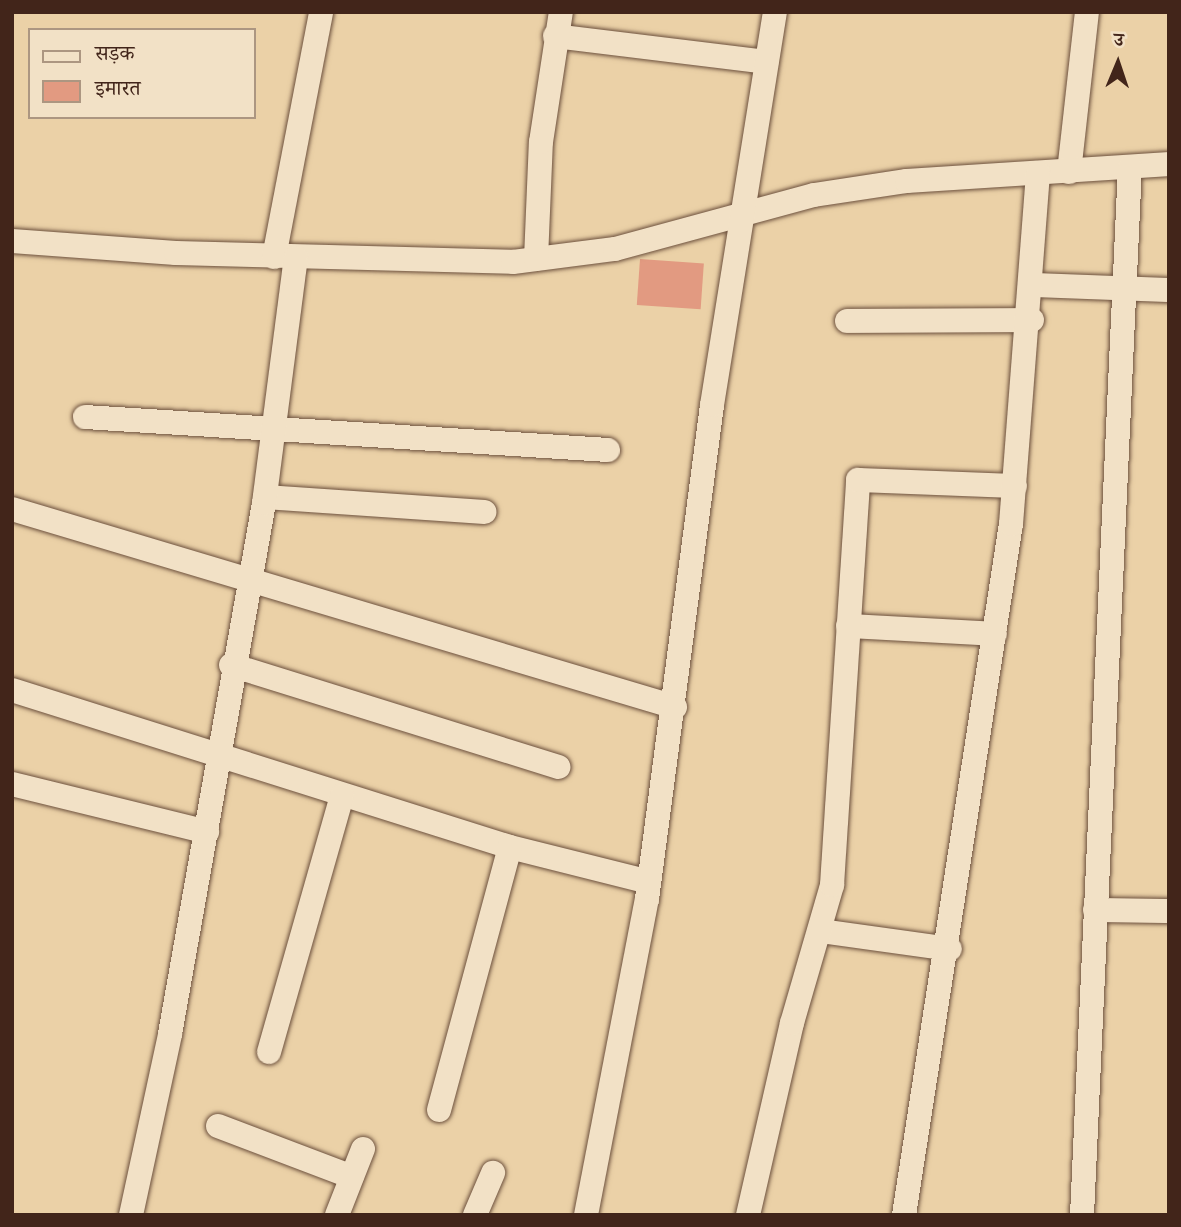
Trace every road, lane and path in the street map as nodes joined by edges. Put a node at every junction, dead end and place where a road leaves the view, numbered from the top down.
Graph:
1 (321, 12) edge
2 (775, 12) edge
3 (1087, 12) edge
4 (558, 24) edge
5 (766, 62) junction
6 (1169, 164) edge
7 (1130, 167) junction
8 (1069, 172) junction
9 (1038, 173) junction
10 (742, 214) junction
11 (12, 241) edge
12 (285, 257) junction
13 (536, 259) junction
14 (1033, 285) junction
15 (1126, 288) junction
16 (1169, 290) edge
17 (1031, 320) junction
18 (847, 321) dead end
19 (85, 416) dead end
20 (275, 433) junction
21 (608, 450) dead end
22 (1015, 486) junction
23 (265, 497) junction
24 (12, 509) edge
25 (484, 512) dead end
26 (248, 581) junction
27 (848, 626) junction
28 (995, 634) junction
29 (231, 665) junction
30 (12, 690) edge
31 (675, 707) junction
32 (216, 750) junction
33 (558, 767) dead end
34 (12, 784) edge
35 (342, 796) junction
36 (207, 832) junction
37 (510, 847) junction
38 (649, 882) junction
39 (1095, 910) junction
40 (1169, 911) edge
41 (821, 931) junction
42 (950, 949) junction
43 (269, 1052) dead end
44 (439, 1110) dead end
45 (218, 1125) dead end
46 (363, 1149) dead end
47 (493, 1172) dead end
48 (352, 1177) junction
49 (131, 1215) edge
50 (338, 1215) edge
51 (475, 1215) edge
52 (586, 1215) edge
53 (748, 1215) edge
54 (904, 1215) edge
55 (1082, 1215) edge

1 - 12 street
2 - 5 street
3 - 8 street
4 - 5 street
4 - 13 street
5 - 10 street
6 - 7 street
7 - 8 street
7 - 15 street
8 - 9 street
9 - 10 street
9 - 14 street
10 - 13 street
10 - 31 street
11 - 12 street
12 - 13 street
12 - 20 street
14 - 15 street
14 - 17 street
15 - 16 street
15 - 39 street
17 - 18 street
17 - 22 street
19 - 20 street
20 - 21 street
20 - 23 street
22 - 27 street
22 - 28 street
23 - 25 street
23 - 26 street
24 - 26 street
26 - 29 street
26 - 31 street
27 - 28 street
27 - 41 street
28 - 42 street
29 - 32 street
29 - 33 street
30 - 32 street
31 - 38 street
32 - 35 street
32 - 36 street
34 - 36 street
35 - 37 street
35 - 43 street
36 - 49 street
37 - 38 street
37 - 44 street
38 - 52 street
39 - 40 street
39 - 55 street
41 - 42 street
41 - 53 street
42 - 54 street
45 - 48 street
46 - 48 street
47 - 51 street
48 - 50 street

